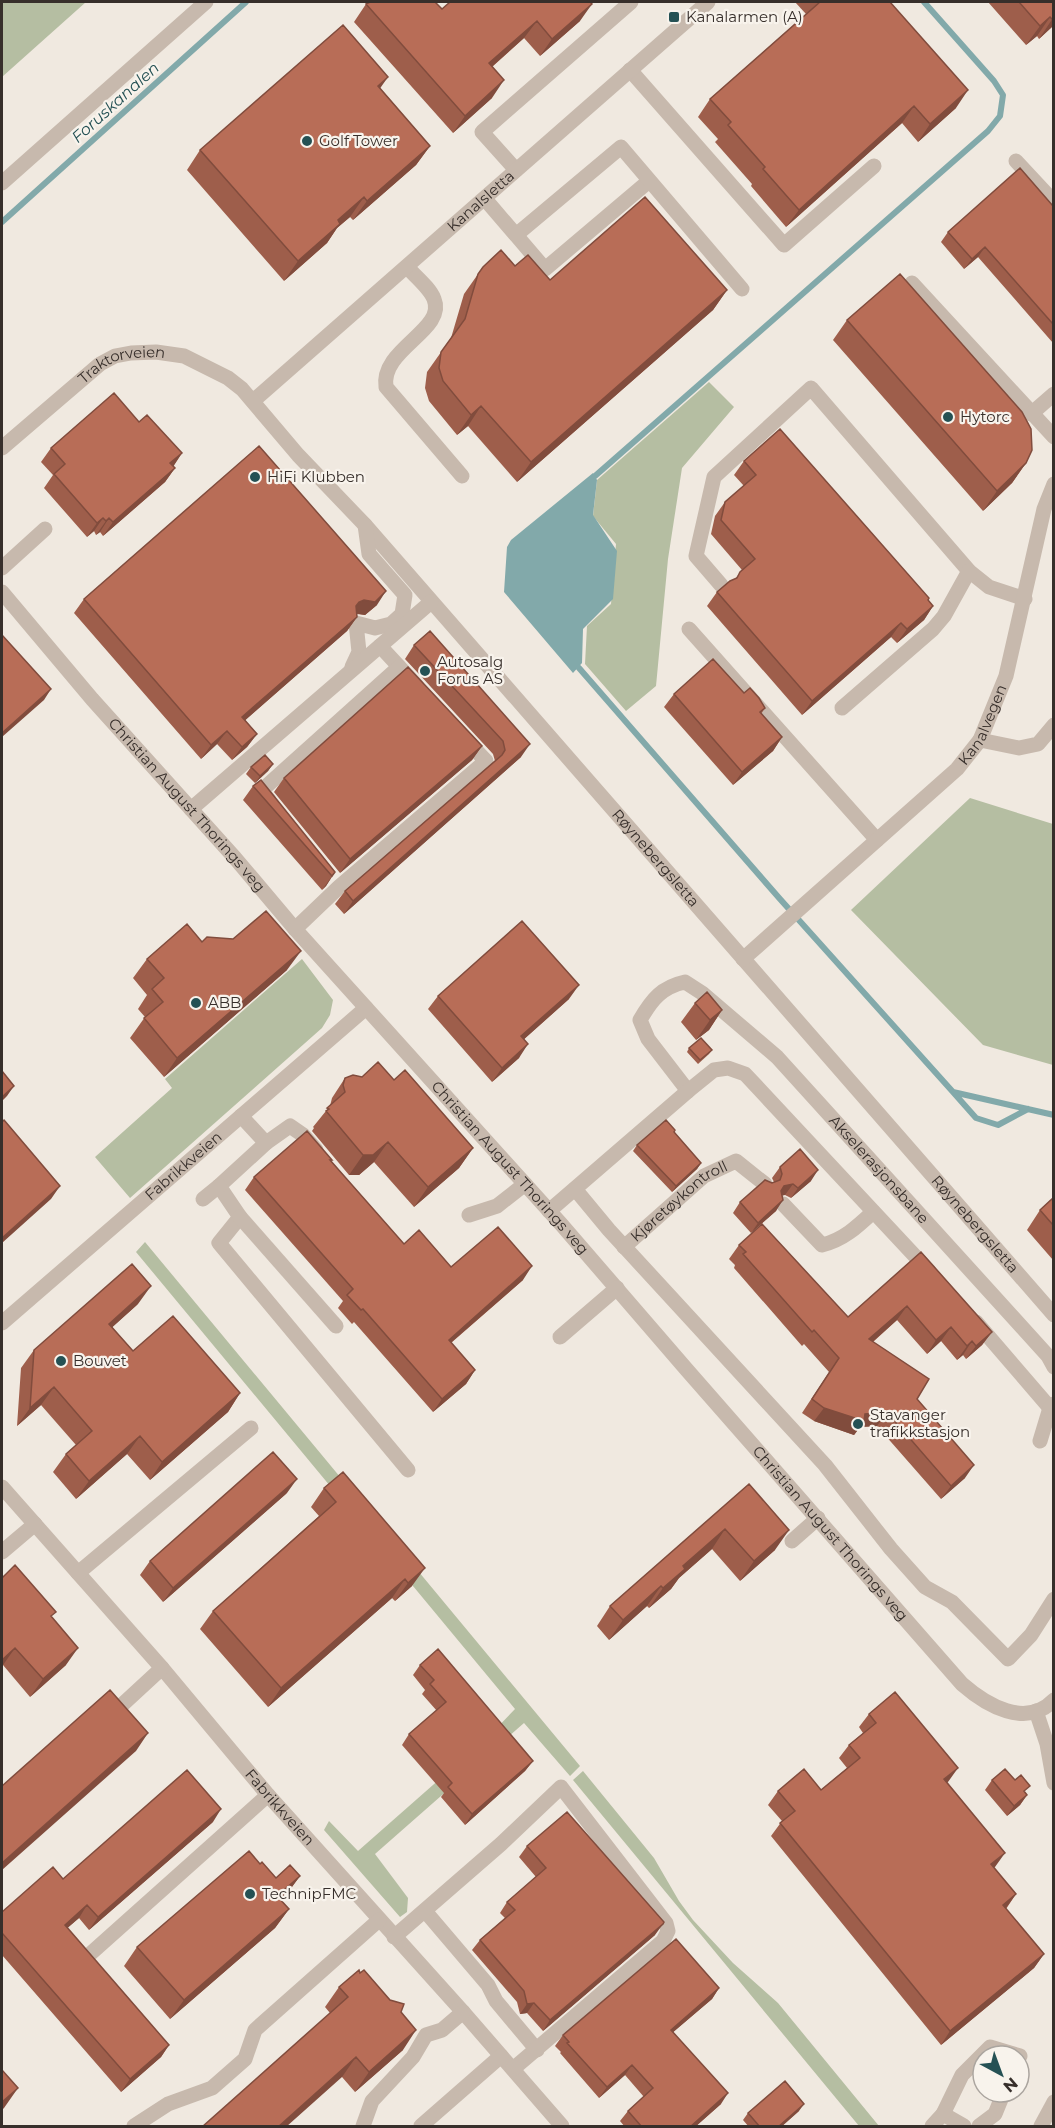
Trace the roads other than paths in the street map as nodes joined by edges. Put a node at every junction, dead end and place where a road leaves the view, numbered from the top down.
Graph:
1 (206, 2) edge
2 (631, 2) edge
3 (708, 2) edge
4 (630, 70) junction
5 (1016, 161) dead end
6 (874, 166) edge
7 (516, 170) junction
8 (649, 181) junction
9 (2, 183) edge
10 (484, 199) junction
11 (1053, 202) edge
12 (516, 235) junction
13 (407, 267) junction
14 (912, 283) dead end
15 (742, 289) dead end
16 (1053, 394) edge
17 (253, 401) junction
18 (1031, 414) junction
19 (1053, 437) edge
20 (2, 448) edge
21 (462, 476) dead end
22 (1053, 484) edge
23 (365, 525) junction
24 (45, 529) dead end
25 (2, 568) edge
26 (969, 571) junction
27 (720, 585) dead end
28 (2, 592) edge
29 (1025, 599) junction
30 (431, 602) junction
31 (689, 629) dead end
32 (380, 646) junction
33 (399, 667) junction
34 (351, 670) junction
35 (431, 701) edge
36 (842, 708) dead end
37 (1053, 724) edge
38 (454, 727) edge
39 (980, 740) junction
40 (275, 808) edge
41 (191, 809) junction
42 (877, 840) junction
43 (295, 929) junction
44 (743, 958) junction
45 (366, 1008) junction
46 (688, 1091) junction
47 (242, 1116) junction
48 (266, 1143) junction
49 (326, 1162) edge
50 (525, 1184) junction
51 (765, 1184) edge
52 (219, 1186) junction
53 (575, 1189) junction
54 (203, 1200) dead end
55 (783, 1204) edge
56 (549, 1211) junction
57 (873, 1212) junction
58 (469, 1215) dead end
59 (240, 1217) junction
60 (624, 1247) junction
61 (937, 1280) edge
62 (617, 1288) junction
63 (968, 1314) edge
64 (1053, 1315) edge
65 (2, 1323) edge
66 (336, 1326) dead end
67 (560, 1337) dead end
68 (1050, 1362) edge
69 (1052, 1406) edge
70 (251, 1428) dead end
71 (1040, 1441) dead end
72 (408, 1470) dead end
73 (2, 1487) edge
74 (818, 1518) junction
75 (34, 1524) junction
76 (792, 1541) dead end
77 (2, 1552) edge
78 (78, 1573) junction
79 (1053, 1599) edge
80 (162, 1668) junction
81 (1053, 1700) edge
82 (123, 1704) edge
83 (1036, 1712) junction
84 (1053, 1783) edge
85 (268, 1795) junction
86 (424, 1911) junction
87 (379, 1920) junction
88 (394, 1937) junction
89 (88, 1955) edge
90 (463, 2012) junction
91 (537, 2050) junction
92 (501, 2056) junction
93 (971, 2066) edge
94 (513, 2069) junction
95 (1053, 2102) edge
96 (999, 2104) edge
97 (943, 2114) junction
98 (134, 2127) edge
99 (363, 2127) edge
100 (421, 2127) edge
101 (562, 2127) edge
102 (932, 2127) edge
103 (964, 2127) edge
104 (979, 2127) edge
105 (1041, 2127) edge

1 - 9 street
2 - 7 street
3 - 4 street, Kanalsletta
4 - 6 street
4 - 7 street, Kanalsletta
5 - 11 street
7 - 10 street, Kanalsletta
8 - 12 street
8 - 12 street
8 - 15 street
10 - 12 street
10 - 13 street, Kanalsletta
13 - 17 street, Kanalsletta
13 - 21 street
14 - 18 street
16 - 18 street
17 - 20 street, Traktorveien
17 - 23 street, Røynebergsletta
18 - 19 street
22 - 29 street, Kanalvegen
23 - 30 street, Røynebergsletta
23 - 34 street
24 - 25 street
26 - 27 street
26 - 29 street
26 - 36 street
28 - 41 street, Christian August Thorings veg
29 - 39 street, Kanalvegen
30 - 32 street
30 - 44 street, Røynebergsletta
31 - 42 street
32 - 33 street
32 - 34 street
33 - 35 street
33 - 40 street
34 - 41 street
37 - 39 street
38 - 43 street
39 - 42 street, Kanalvegen
41 - 43 street, Christian August Thorings veg
42 - 44 street, Kanalvegen
43 - 45 street, Christian August Thorings veg
44 - 64 street, Røynebergsletta
45 - 47 street, Fabrikkveien
45 - 50 street, Christian August Thorings veg
46 - 53 street
46 - 57 street
46 - 68 street, Akselerasjonsbane
47 - 48 street
47 - 65 street, Fabrikkveien
48 - 49 street
48 - 52 street
50 - 56 street, Christian August Thorings veg
50 - 58 street
51 - 60 street, Kjøretøykontroll
52 - 54 street
52 - 59 street
53 - 56 street
53 - 60 street
55 - 57 street
56 - 62 street, Christian August Thorings veg
57 - 61 street
59 - 66 street
59 - 72 street
60 - 79 street
62 - 67 street
62 - 74 street, Christian August Thorings veg
63 - 69 street
69 - 71 street
70 - 78 street
73 - 75 street, Fabrikkveien
74 - 76 street
74 - 83 street, Christian August Thorings veg
75 - 77 street
75 - 78 street, Fabrikkveien
78 - 80 street, Fabrikkveien
80 - 82 street
80 - 85 street, Fabrikkveien
81 - 83 street
83 - 84 street
85 - 87 street, Fabrikkveien
85 - 89 street
86 - 88 street
86 - 91 street
86 - 91 street
87 - 88 street, Fabrikkveien
87 - 98 street
88 - 90 street, Fabrikkveien
90 - 92 street, Fabrikkveien
90 - 99 street
91 - 94 street
92 - 94 street, Fabrikkveien
92 - 100 street
93 - 97 street
94 - 101 street, Fabrikkveien
95 - 105 street
96 - 104 street
97 - 102 street
97 - 103 street

